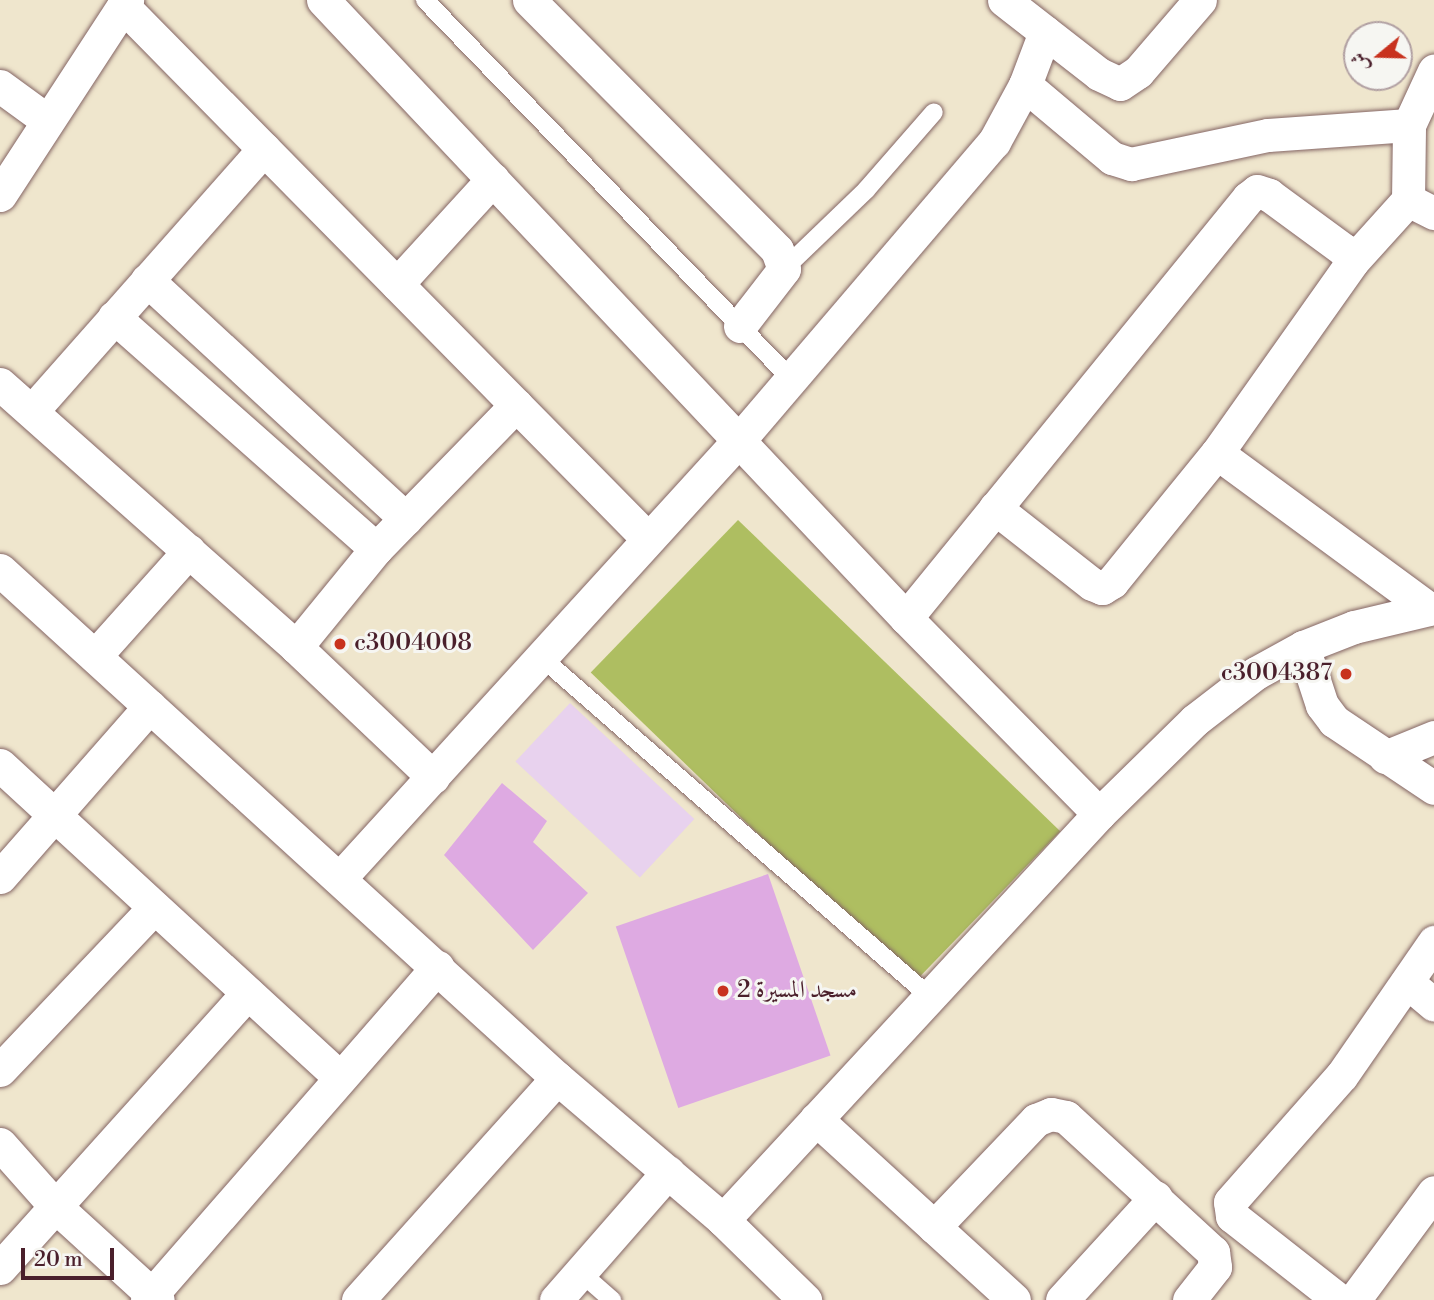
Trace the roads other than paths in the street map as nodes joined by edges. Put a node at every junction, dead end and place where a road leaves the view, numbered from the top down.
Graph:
1 (323, 0) edge
2 (425, 0) edge
3 (529, 0) edge
4 (1004, 0) edge
5 (1200, 0) edge
6 (125, 3) edge
7 (1045, 32) junction
8 (1434, 71) edge
9 (1025, 85) junction
10 (0, 86) edge
11 (934, 112) dead end
12 (48, 121) junction
13 (1409, 125) junction
14 (264, 149) junction
15 (494, 179) junction
16 (0, 195) edge
17 (1421, 206) edge
18 (1352, 262) junction
19 (784, 269) junction
20 (147, 280) junction
21 (397, 284) junction
22 (114, 317) junction
23 (740, 326) junction
24 (792, 379) junction
25 (0, 384) edge
26 (516, 405) junction
27 (32, 411) junction
28 (740, 439) junction
29 (1217, 453) junction
30 (995, 508) junction
31 (405, 519) junction
32 (648, 539) junction
33 (376, 549) junction
34 (189, 551) junction
35 (0, 570) edge
36 (1431, 608) edge
37 (906, 618) junction
38 (296, 647) junction
39 (1303, 647) junction
40 (95, 656) junction
41 (541, 657) junction
42 (150, 706) junction
43 (1434, 737) edge
44 (1385, 757) junction
45 (0, 765) edge
46 (433, 777) junction
47 (1434, 788) edge
48 (1099, 814) junction
49 (55, 816) junction
50 (0, 877) edge
51 (340, 878) junction
52 (155, 908) junction
53 (1434, 942) edge
54 (437, 967) junction
55 (1407, 982) junction
56 (248, 993) junction
57 (930, 997) junction
58 (1434, 1005) edge
59 (0, 1070) edge
60 (338, 1076) junction
61 (557, 1078) junction
62 (816, 1119) junction
63 (0, 1143) edge
64 (667, 1172) junction
65 (1434, 1192) edge
66 (1156, 1196) junction
67 (55, 1206) junction
68 (723, 1220) junction
69 (933, 1227) junction
70 (0, 1268) edge
71 (580, 1272) junction
72 (789, 1295) edge
73 (153, 1298) edge
74 (558, 1299) edge
75 (358, 1300) edge
76 (612, 1300) edge
77 (1014, 1300) edge
78 (1062, 1300) edge
79 (1189, 1300) edge
80 (1339, 1300) edge
81 (1354, 1300) edge

1 - 15 street
2 - 23 lane
3 - 19 street
4 - 7 street
5 - 7 street
6 - 12 street
6 - 14 street
7 - 9 street
8 - 13 street
9 - 13 street
9 - 24 street
10 - 12 street
11 - 19 lane
12 - 16 street
13 - 17 street
14 - 20 street
14 - 21 street
15 - 21 street
15 - 28 street
17 - 18 street
18 - 29 street
18 - 30 street
19 - 23 street
20 - 22 street
20 - 31 street
21 - 26 street
22 - 27 street
22 - 33 street
23 - 24 lane
24 - 28 street
25 - 27 street
26 - 31 street
26 - 32 street
27 - 34 street
28 - 32 street
28 - 37 street
29 - 30 street
29 - 36 street
30 - 37 street
31 - 33 street
32 - 41 street
33 - 38 street
34 - 38 street
34 - 40 street
35 - 40 street
36 - 39 street
37 - 48 street
38 - 46 street
39 - 44 street
39 - 48 street
40 - 42 street
41 - 46 street
41 - 57 lane
42 - 49 street
42 - 51 street
43 - 44 street
44 - 47 street
45 - 49 street
46 - 51 street
48 - 57 street
49 - 50 street
49 - 52 street
51 - 54 street
52 - 56 street
52 - 59 street
53 - 55 street
54 - 60 street
54 - 61 street
55 - 58 street
55 - 80 street
56 - 60 street
56 - 67 street
57 - 62 street
60 - 73 street
61 - 64 street
61 - 75 street
62 - 68 street
62 - 69 street
63 - 67 street
64 - 68 street
64 - 71 street
65 - 81 street
66 - 69 street
66 - 78 street
66 - 79 street
67 - 70 street
67 - 73 street
68 - 72 street
69 - 77 street
71 - 74 street
71 - 76 lane

